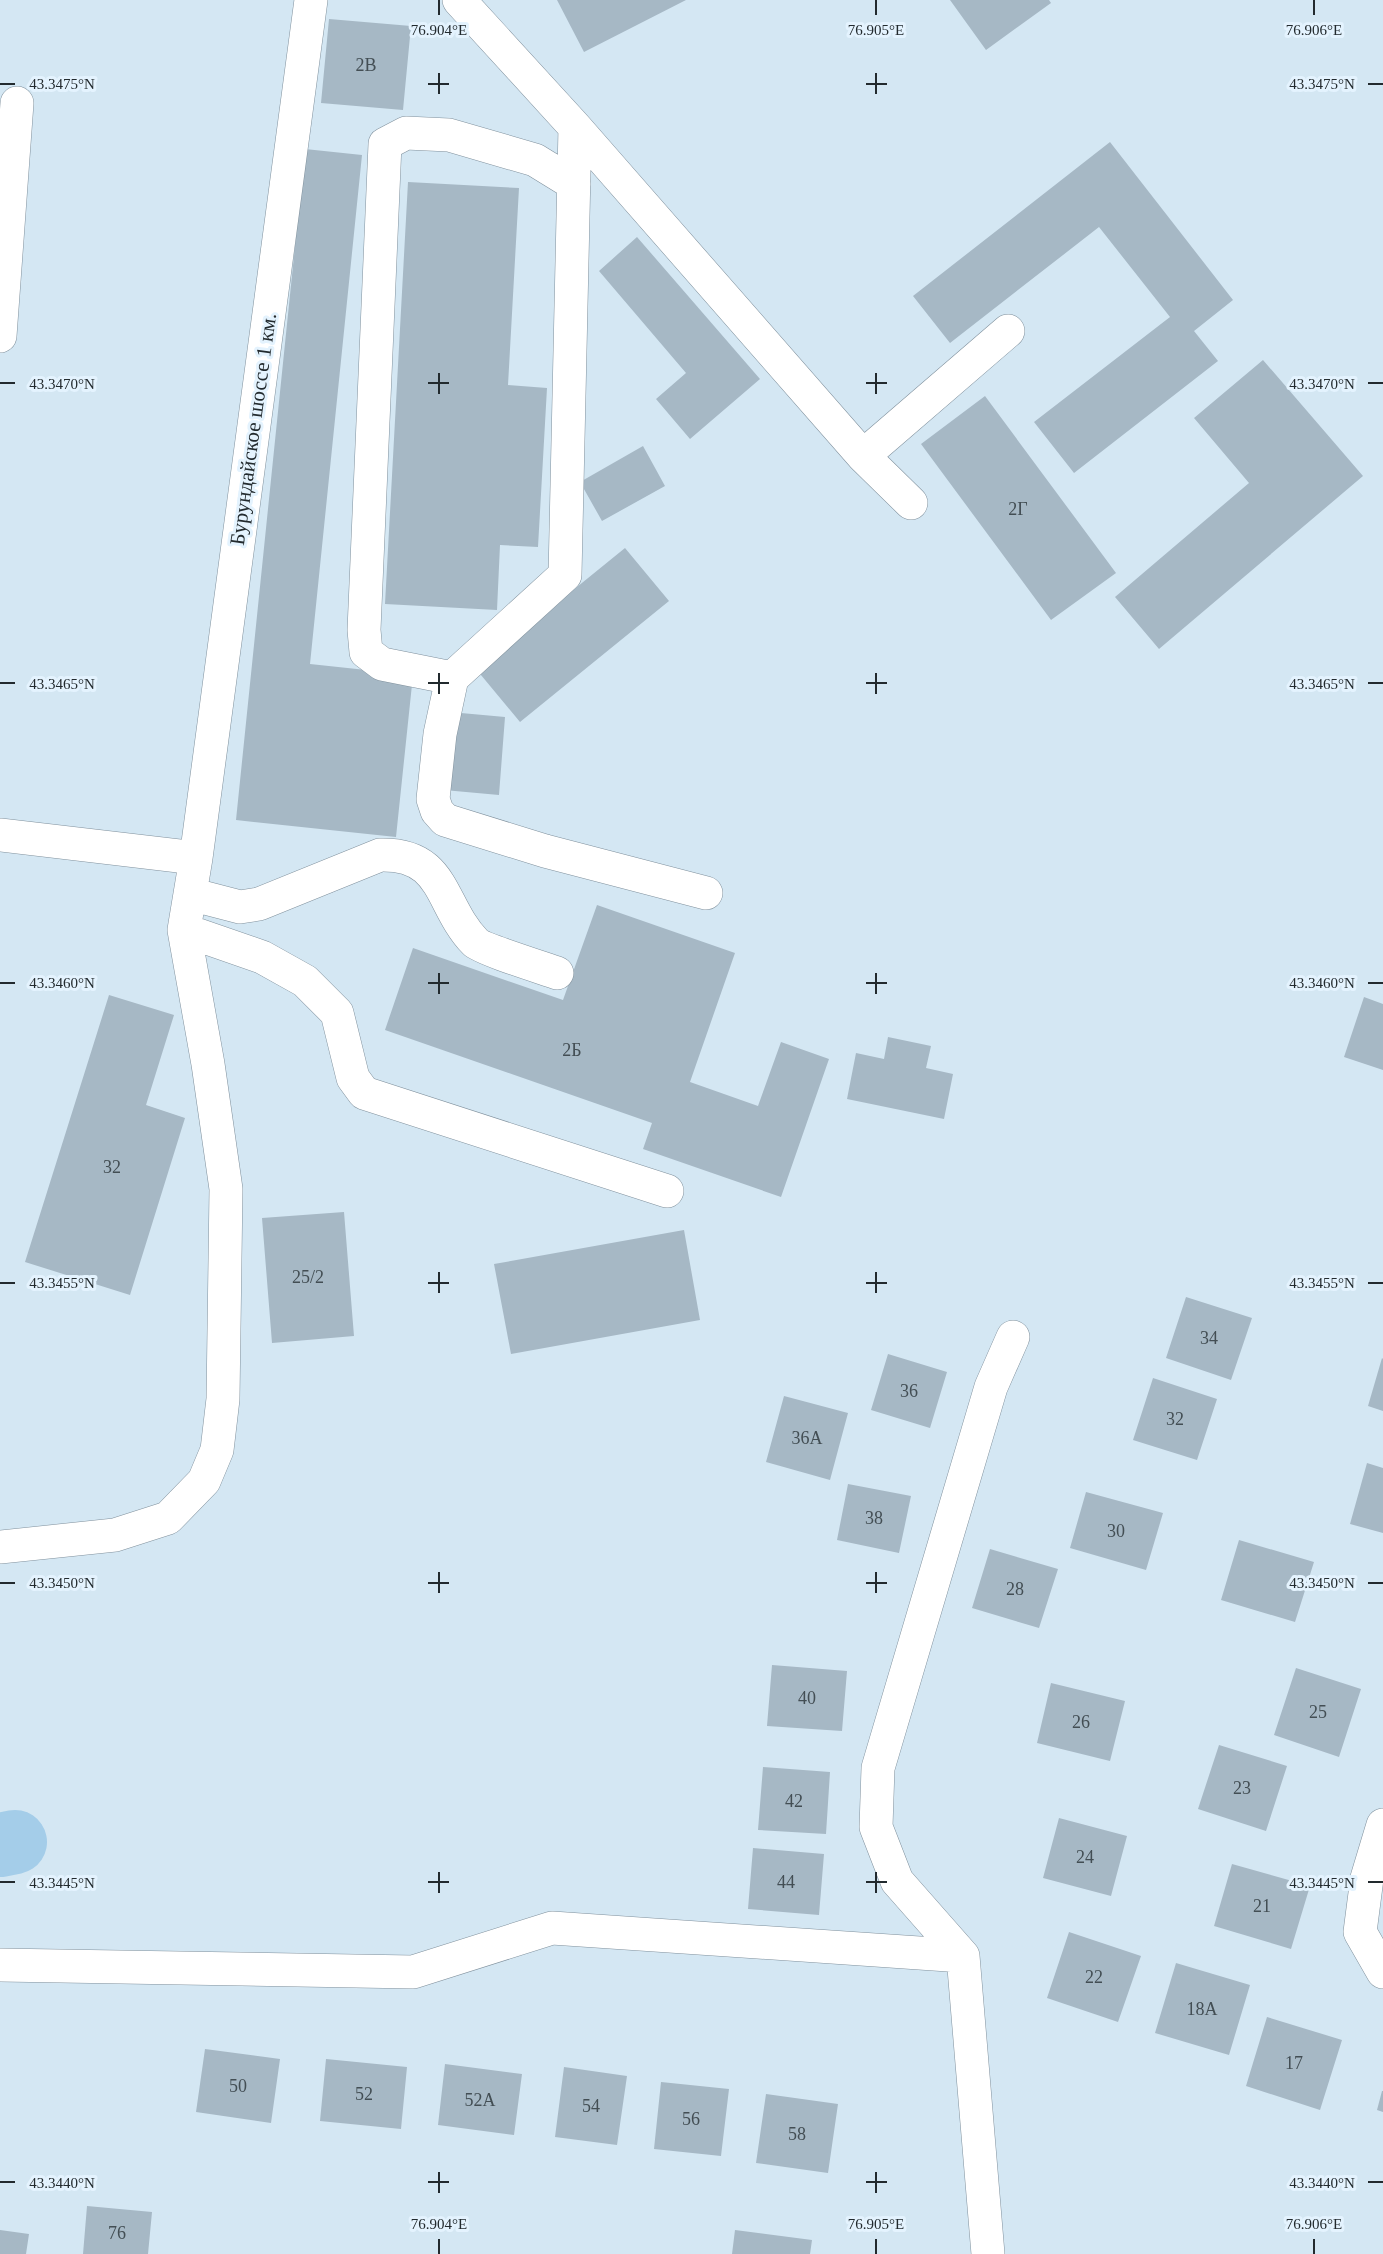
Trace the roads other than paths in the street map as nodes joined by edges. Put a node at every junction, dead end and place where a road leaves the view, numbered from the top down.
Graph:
1 (311, 0) edge
2 (459, 0) edge
3 (17, 103) dead end
4 (575, 127) junction
5 (574, 184) junction
6 (1008, 331) dead end
7 (0, 336) edge
8 (863, 456) junction
9 (911, 503) dead end
10 (452, 678) junction
11 (0, 836) edge
12 (196, 858) junction
13 (706, 893) dead end
14 (190, 894) junction
15 (184, 930) junction
16 (557, 974) dead end
17 (667, 1191) dead end
18 (1013, 1337) dead end
19 (0, 1548) edge
20 (1383, 1825) edge
21 (963, 1956) junction
22 (0, 1965) edge
23 (1382, 1971) edge
24 (988, 2254) edge

1 - 12 street, Бурундайское шоссе 1 км.
2 - 4 street
3 - 7 street
4 - 5 street
4 - 8 street
5 - 10 street
5 - 10 street
6 - 8 street
8 - 9 street
10 - 13 street
11 - 12 street
12 - 14 street, Бурундайское шоссе 1 км.
14 - 15 street, Бурундайское шоссе 1 км.
14 - 16 street
15 - 17 street
15 - 19 street, Бурундайское шоссе 1 км.
18 - 21 street
20 - 23 street
21 - 22 street
21 - 24 street

